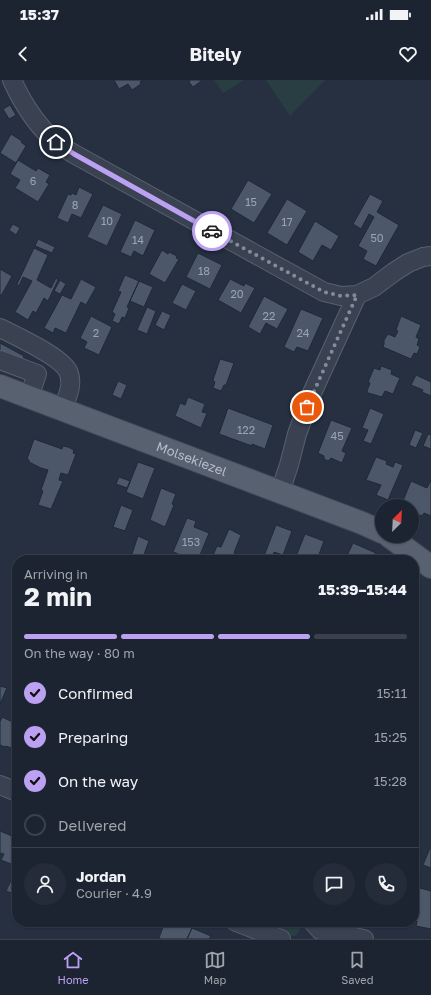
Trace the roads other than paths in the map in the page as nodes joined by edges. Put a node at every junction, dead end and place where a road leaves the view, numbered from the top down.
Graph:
1 (12, 80) edge
2 (431, 256) edge
3 (357, 295) junction
4 (0, 328) edge
5 (0, 351) edge
6 (0, 360) edge
7 (37, 374) junction
8 (0, 386) edge
9 (29, 397) junction
10 (62, 410) junction
11 (280, 492) junction
12 (375, 529) edge
13 (398, 543) edge
14 (415, 555) edge
15 (419, 558) edge
16 (431, 567) edge
17 (0, 785) edge
18 (12, 790) edge
19 (242, 929) edge
20 (314, 930) edge
21 (281, 939) edge
22 (364, 939) edge

1 - 3 street
2 - 3 street
3 - 11 street
4 - 10 street
5 - 7 street
6 - 7 street
7 - 9 street
8 - 9 main road, Molsekiezel
9 - 10 main road, Molsekiezel
10 - 11 main road, Molsekiezel
11 - 12 main road, Molsekiezel
13 - 14 main road
15 - 16 main road
17 - 18 street
19 - 21 street
20 - 22 street

